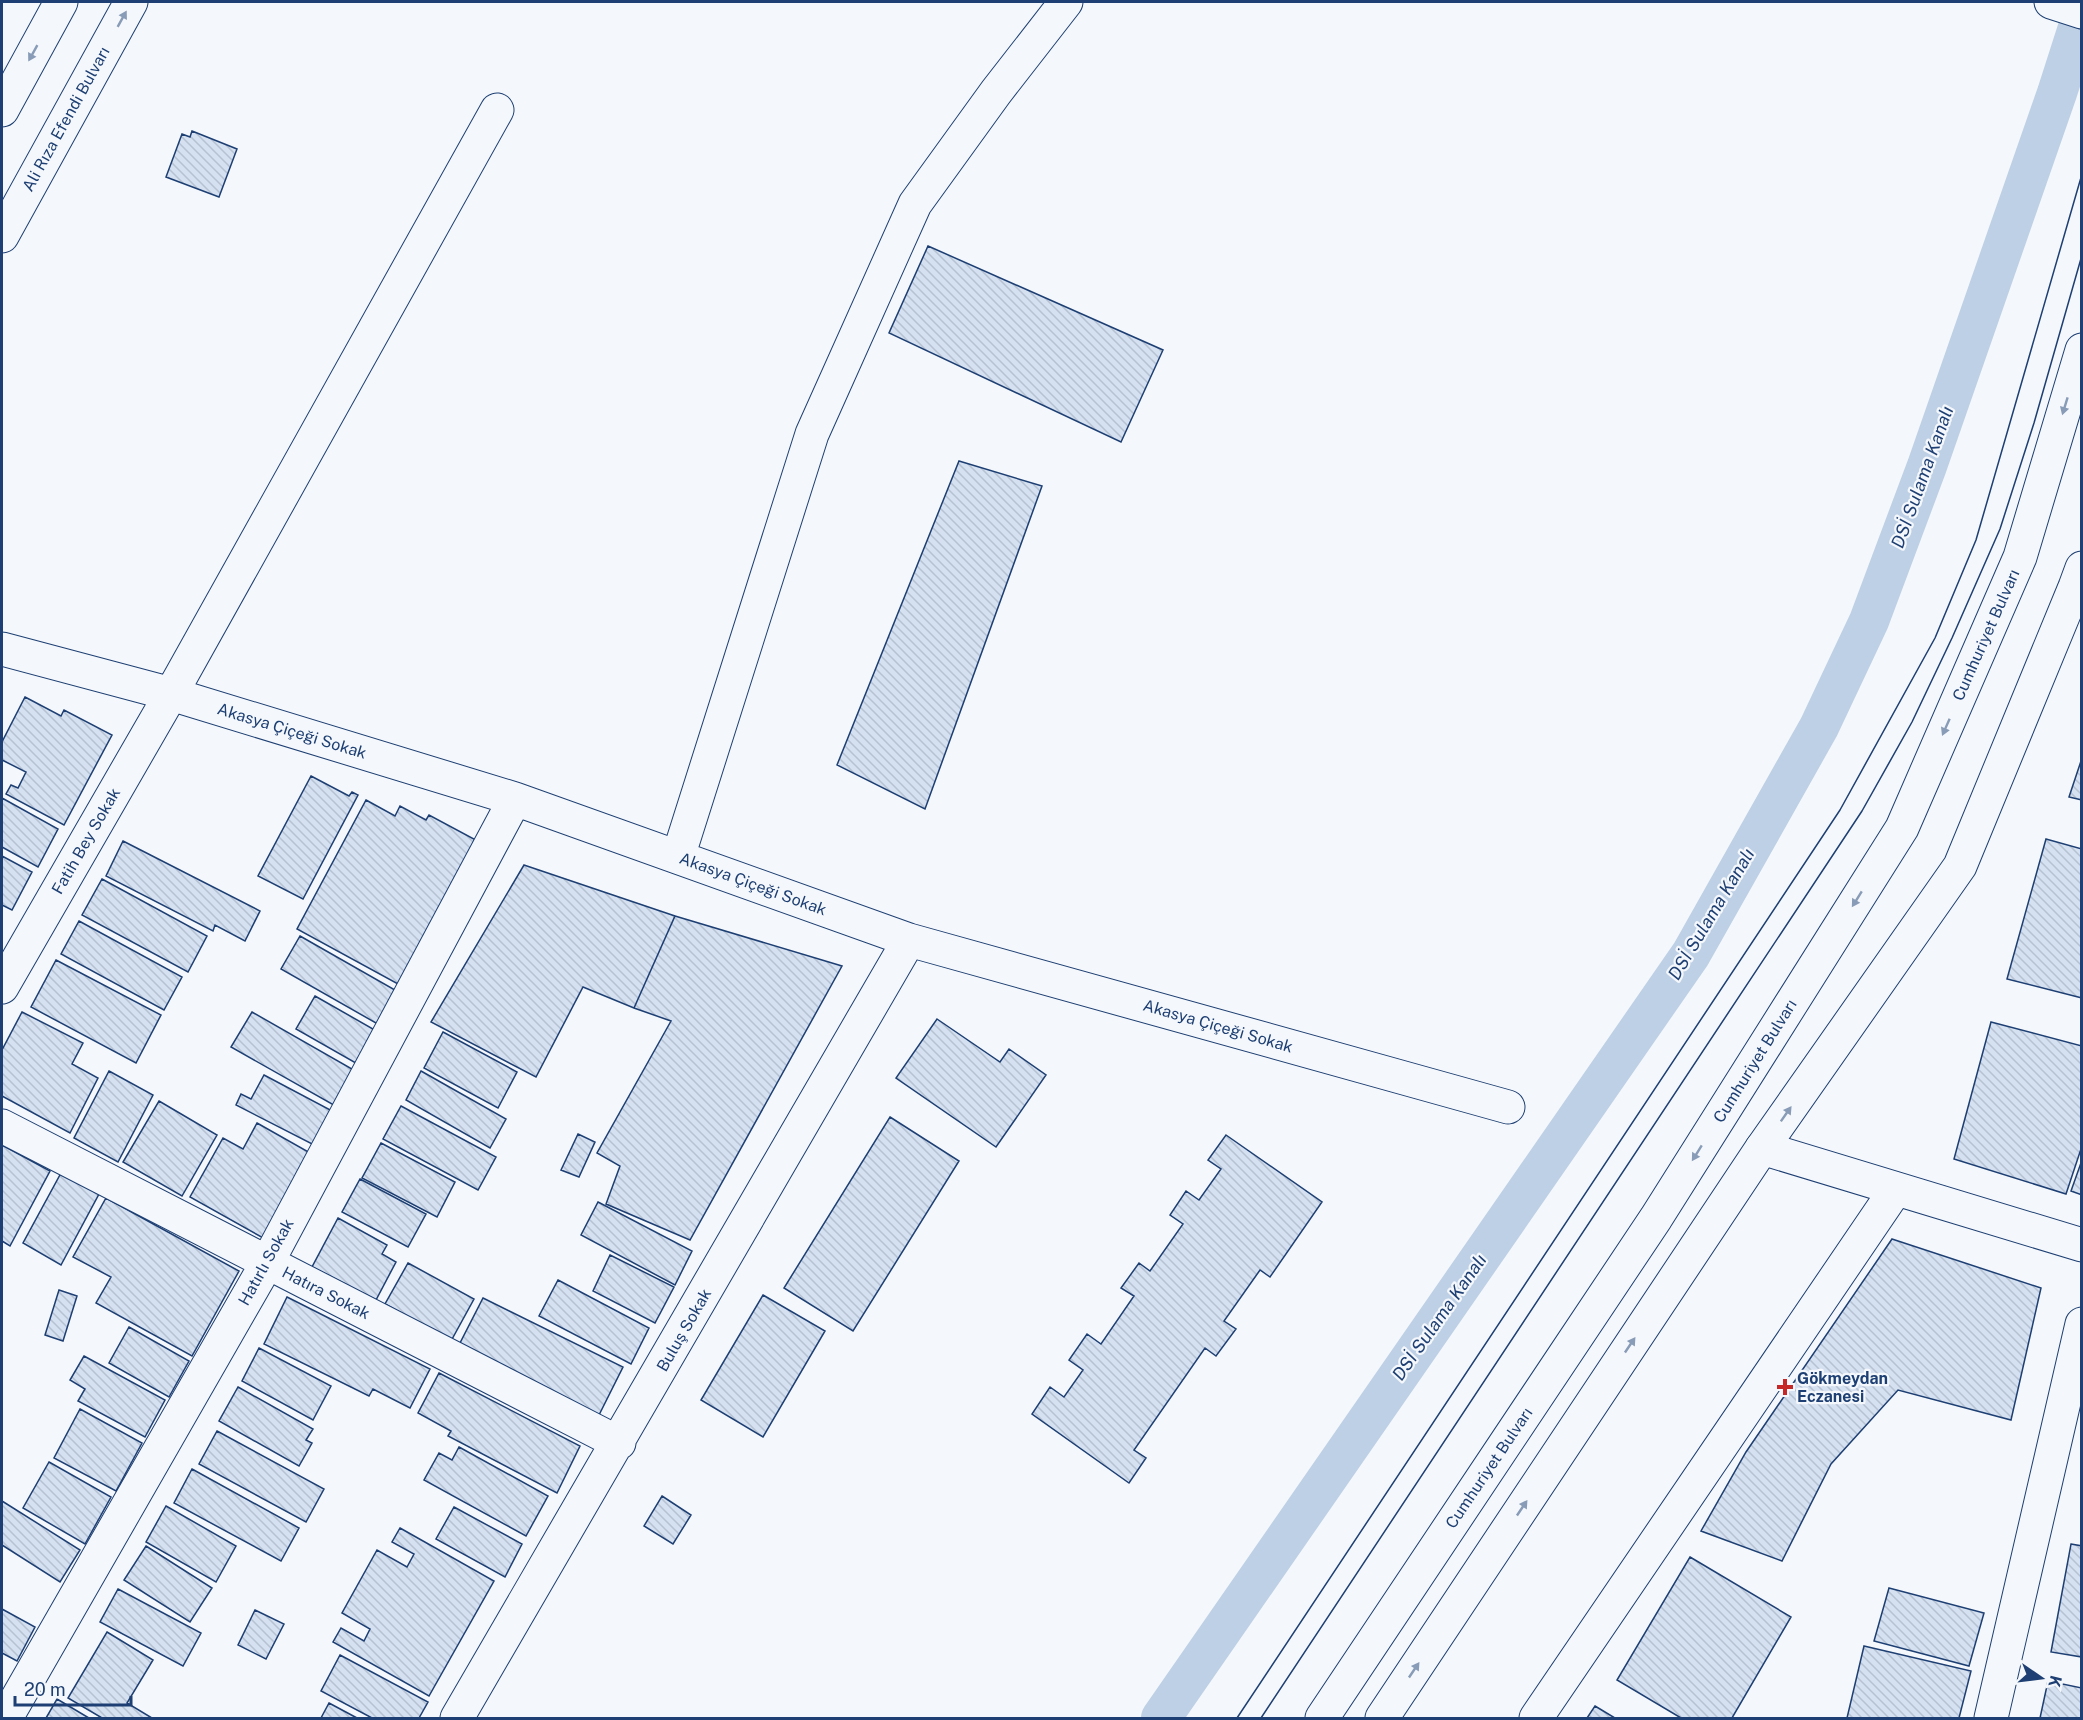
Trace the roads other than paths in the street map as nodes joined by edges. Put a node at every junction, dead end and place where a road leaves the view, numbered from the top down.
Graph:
1 (61, 2) edge
2 (131, 2) edge
3 (1066, 2) edge
4 (2051, 2) edge
5 (2082, 12) edge
6 (2, 110) edge
7 (497, 110) dead end
8 (2, 236) edge
9 (2082, 350) edge
10 (2082, 568) edge
11 (2, 649) edge
12 (171, 694) junction
13 (515, 799) junction
14 (678, 857) junction
15 (909, 940) junction
16 (2, 987) edge
17 (1508, 1107) dead end
18 (2, 1126) edge
19 (1762, 1148) junction
20 (1896, 1189) junction
21 (2082, 1245) edge
22 (267, 1263) junction
23 (2082, 1324) edge
24 (619, 1443) junction
25 (6, 1719) edge
26 (457, 1719) edge
27 (1322, 1719) edge
28 (1382, 1719) edge
29 (1536, 1719) edge
30 (1991, 1719) edge

1 -> 6 street
8 -> 2 street, Ali Rıza Efendi Bulvarı
3 - 14 street
4 - 5 street
7 - 12 street, Fatih Bey Sokak
9 -> 27 street, Cumhuriyet Bulvarı
19 -> 10 street
11 - 12 street, Akasya Çiçeği Sokak
12 - 13 street, Akasya Çiçeği Sokak
12 - 16 street, Fatih Bey Sokak
13 - 14 street, Akasya Çiçeği Sokak
13 - 22 street, Hatırlı Sokak
14 - 15 street, Akasya Çiçeği Sokak
15 - 17 street, Akasya Çiçeği Sokak
15 - 24 street, Buluş Sokak
18 - 22 street, Hatıra Sokak
19 - 20 street
28 -> 19 street
20 - 21 street
20 - 29 street
22 - 24 street, Hatıra Sokak
22 - 25 street, Hatırlı Sokak
23 - 30 street
24 - 26 street, Buluş Sokak

